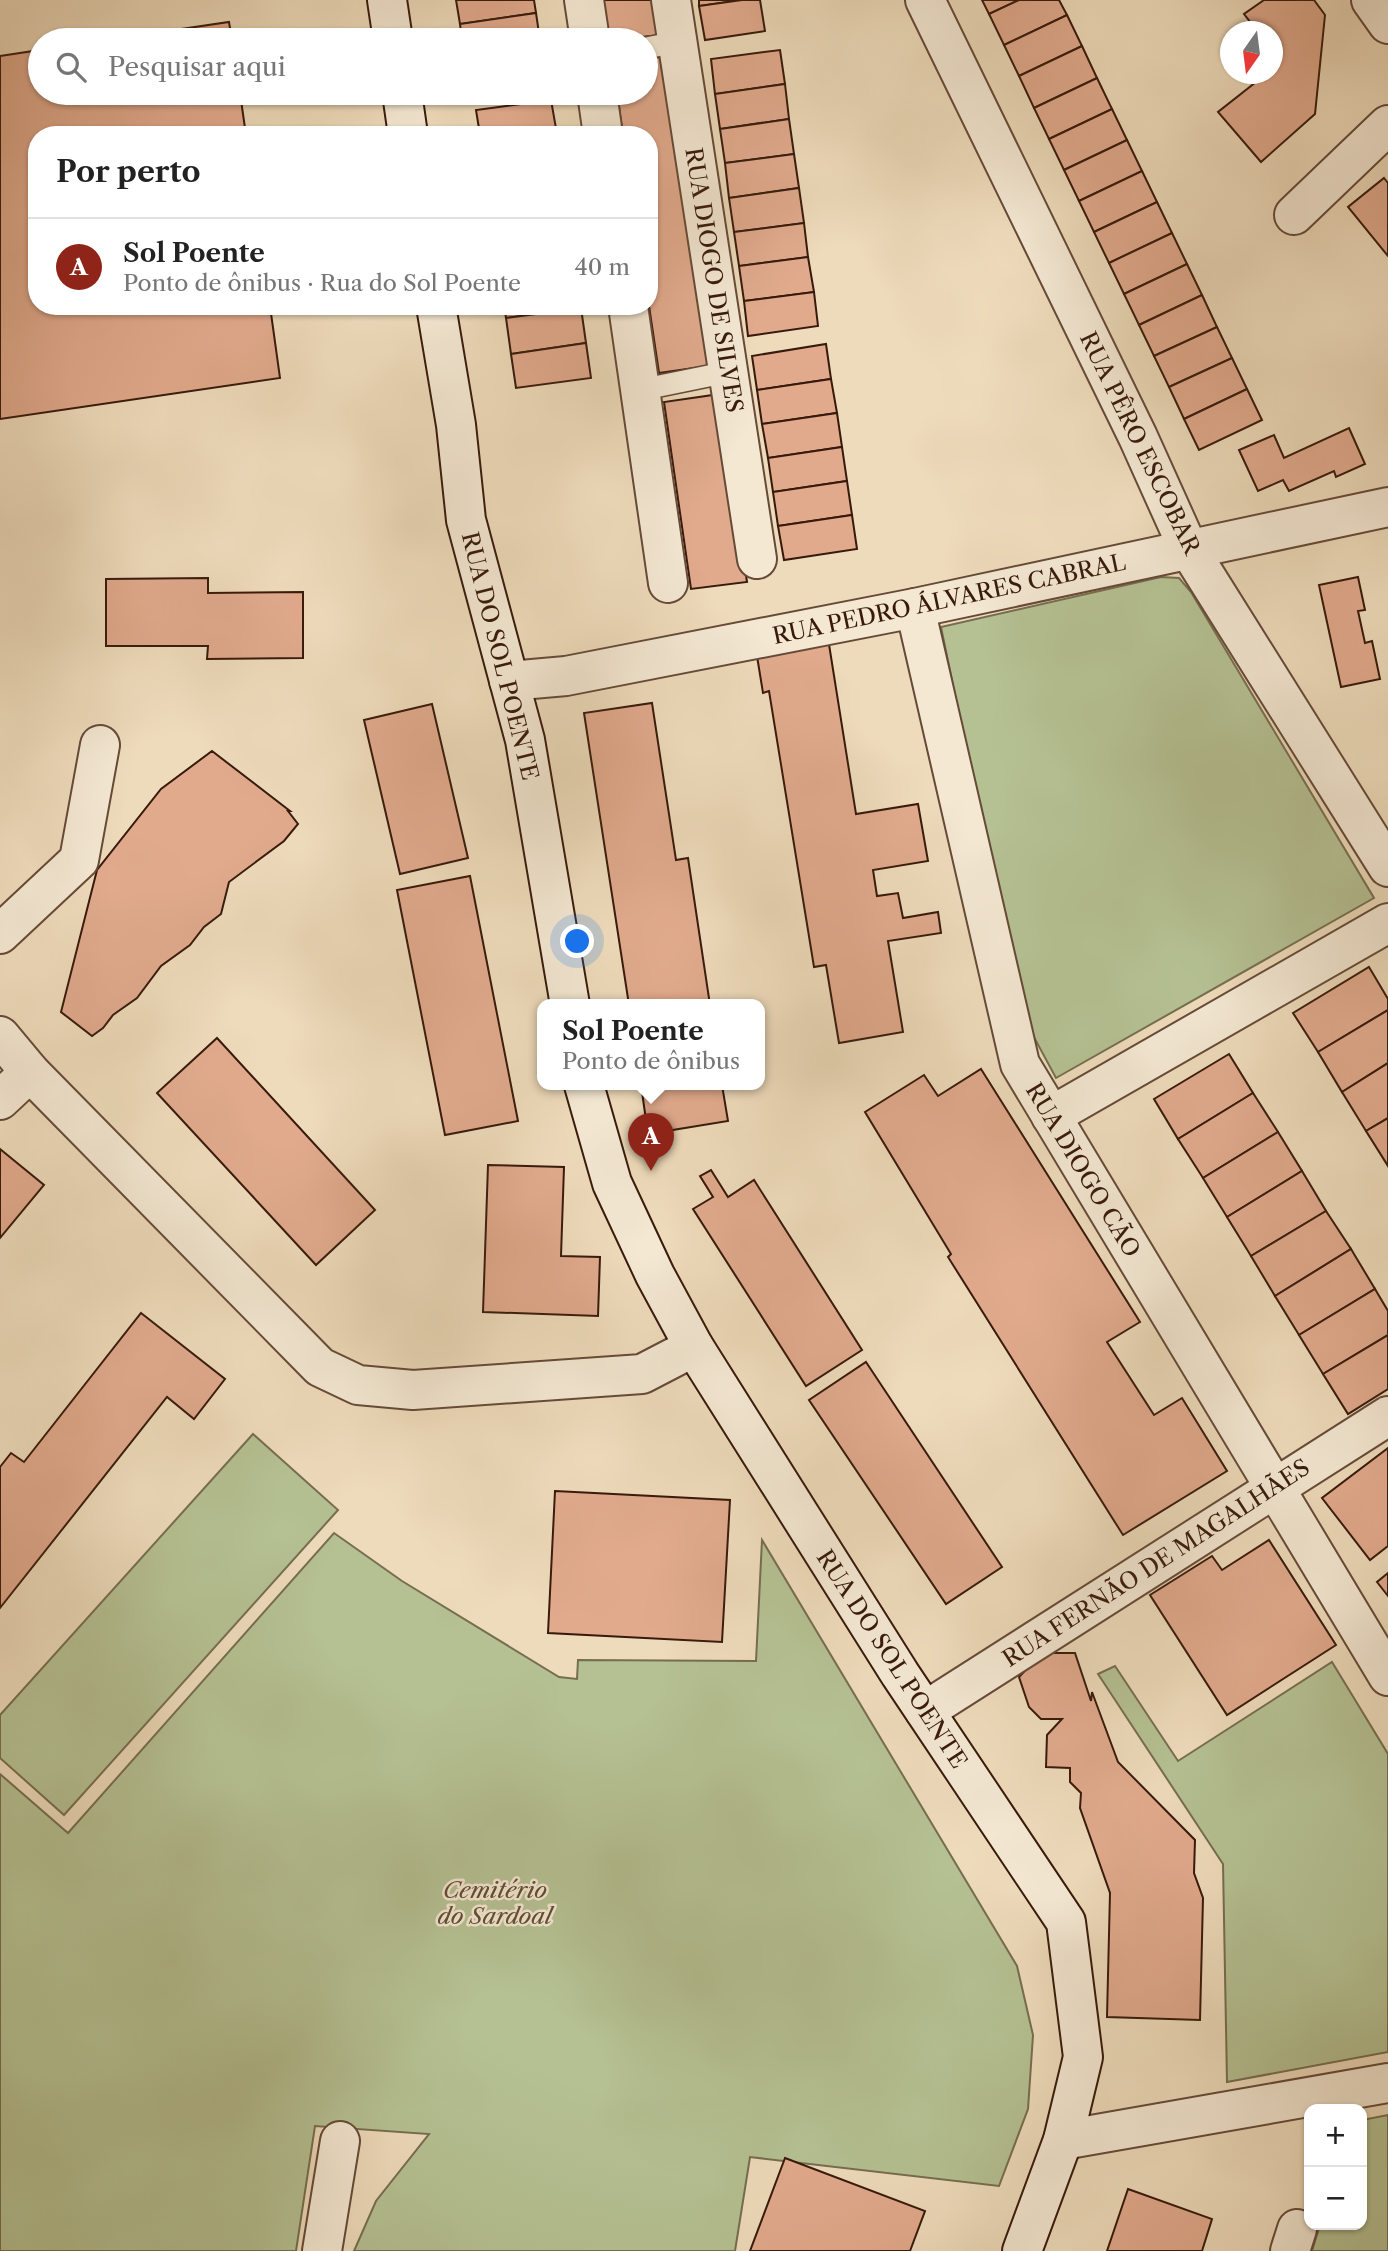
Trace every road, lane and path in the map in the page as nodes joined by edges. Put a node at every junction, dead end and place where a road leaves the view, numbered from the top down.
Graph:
1 (387, 0) edge
2 (584, 0) edge
3 (671, 0) edge
4 (925, 0) edge
5 (1371, 0) edge
6 (1388, 24) edge
7 (391, 28) edge
8 (588, 28) edge
9 (661, 45) edge
10 (404, 105) edge
11 (599, 105) edge
12 (1388, 125) edge
13 (407, 126) edge
14 (602, 126) edge
15 (1294, 215) dead end
16 (438, 315) edge
17 (629, 315) edge
18 (728, 372) junction
19 (640, 390) junction
20 (1388, 507) edge
21 (1188, 548) junction
22 (757, 559) dead end
23 (668, 583) dead end
24 (915, 608) junction
25 (509, 681) junction
26 (100, 745) dead end
27 (1388, 867) edge
28 (1388, 923) edge
29 (0, 934) edge
30 (569, 999) edge
31 (0, 1036) edge
32 (30, 1072) junction
33 (585, 1090) edge
34 (0, 1100) edge
35 (1051, 1116) junction
36 (694, 1347) junction
37 (1388, 1416) edge
38 (1275, 1487) junction
39 (1388, 1676) edge
40 (926, 1711) junction
41 (1388, 2083) edge
42 (1063, 2140) junction
43 (340, 2141) dead end
44 (323, 2251) edge
45 (1022, 2251) edge

1 - 7 street
2 - 8 street
3 - 9 street, RUA DIOGO DE SILVES
4 - 21 street, RUA PÊRO ESCOBAR
5 - 6 street
9 - 18 street, RUA DIOGO DE SILVES
10 - 13 street
11 - 14 street
12 - 15 street
16 - 25 street, RUA DO SOL POENTE
17 - 19 street
18 - 19 lane
18 - 22 street, RUA DIOGO DE SILVES
19 - 23 street
20 - 21 street, RUA PEDRO ÁLVARES CABRAL
21 - 24 street, RUA PEDRO ÁLVARES CABRAL
21 - 27 street, RUA PÊRO ESCOBAR
24 - 25 street, RUA PEDRO ÁLVARES CABRAL
24 - 35 street, RUA DIOGO CÃO
25 - 30 street, RUA DO SOL POENTE
26 - 29 street
28 - 35 street
31 - 32 street
32 - 34 street
32 - 36 street
33 - 36 street, RUA DO SOL POENTE
35 - 38 street, RUA DIOGO CÃO
36 - 40 street, RUA DO SOL POENTE
37 - 38 street, RUA FERNÃO DE MAGALHÃES
38 - 39 street, RUA DIOGO CÃO
38 - 40 street, RUA FERNÃO DE MAGALHÃES
40 - 42 street, RUA DO SOL POENTE
41 - 42 street
42 - 45 street, RUA DO SOL POENTE
43 - 44 street

